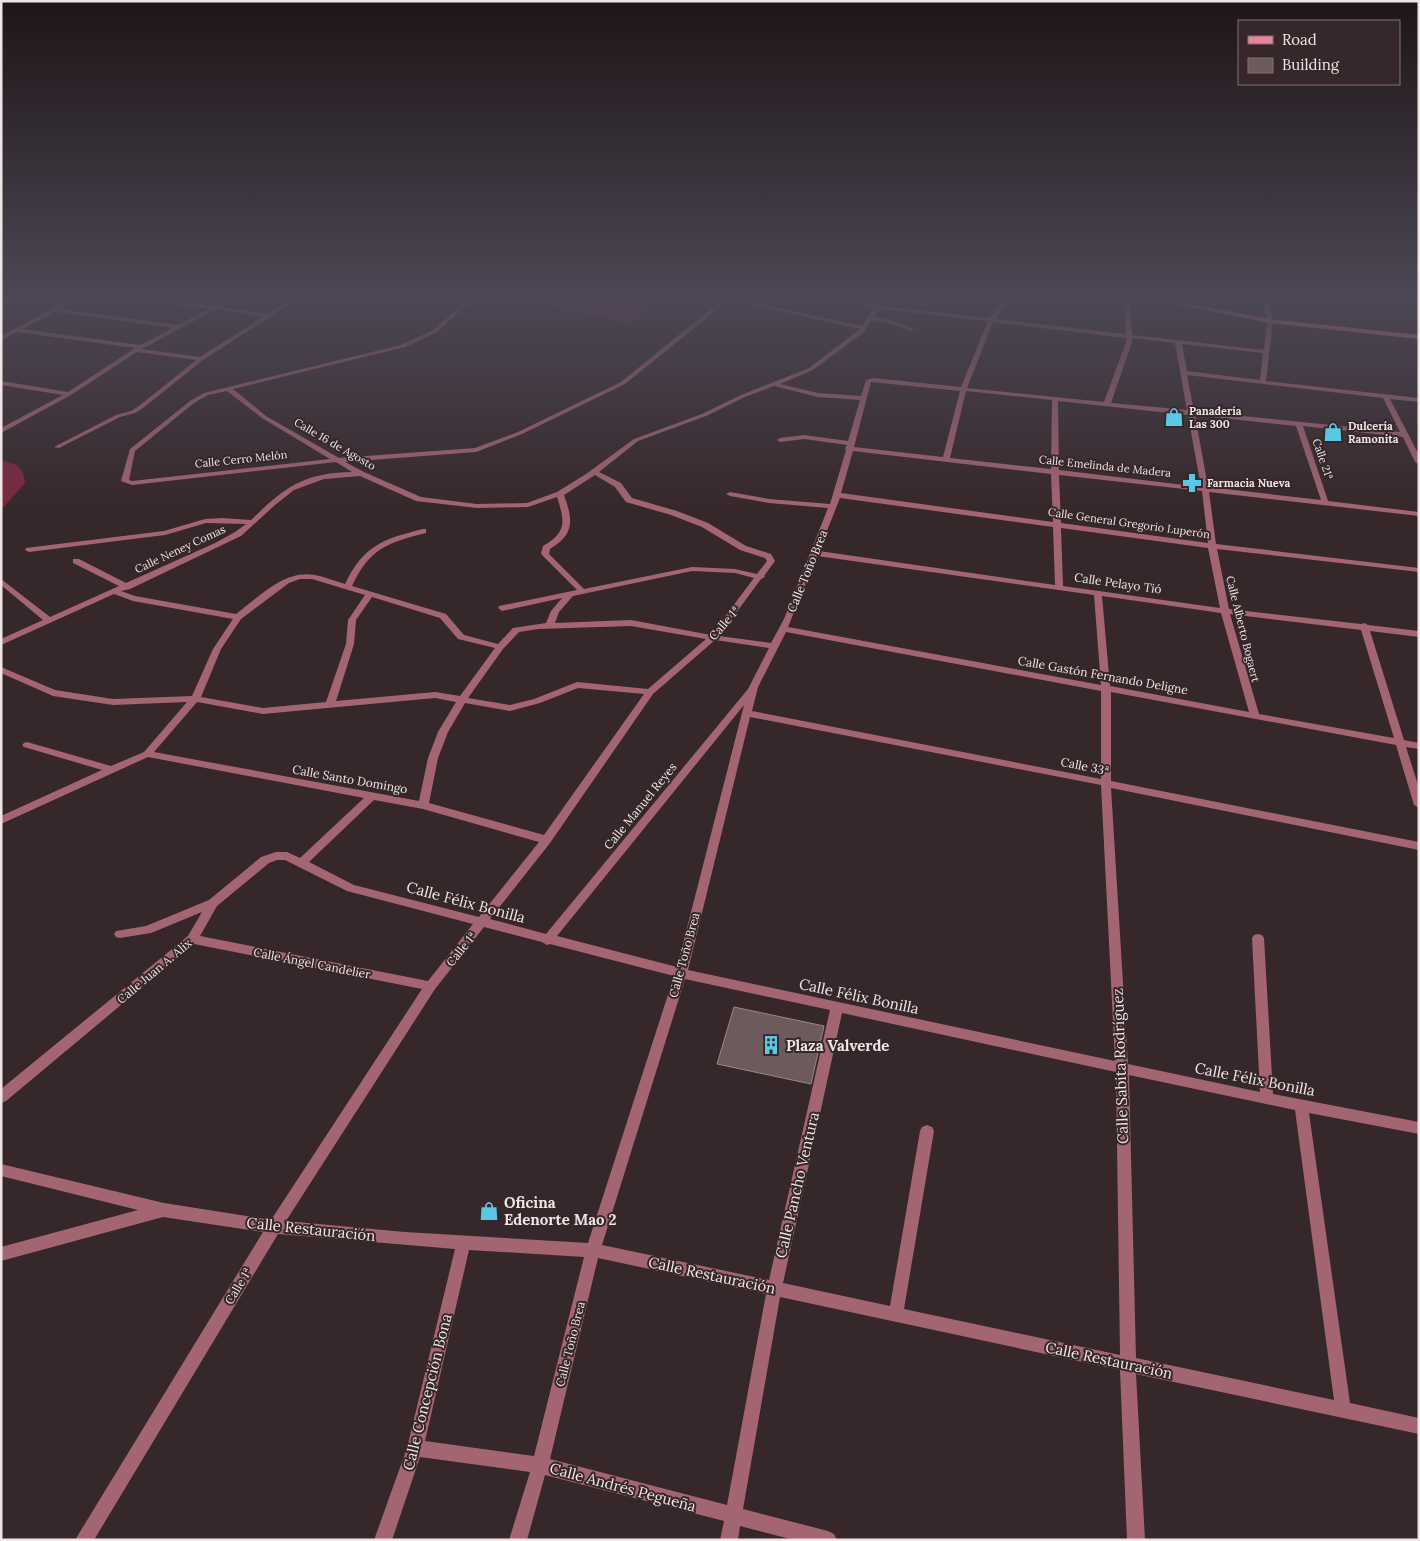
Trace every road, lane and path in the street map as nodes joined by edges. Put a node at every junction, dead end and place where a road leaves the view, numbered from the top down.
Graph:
1 (110, 368) edge
2 (191, 368) edge
3 (312, 368) edge
4 (642, 368) edge
5 (812, 368) edge
6 (971, 368) edge
7 (1120, 368) edge
8 (1183, 368) edge
9 (1264, 368) edge
10 (1184, 374) junction
11 (1263, 382) junction
12 (1, 383) edge
13 (773, 384) junction
14 (228, 388) junction
15 (964, 390) junction
16 (69, 394) junction
17 (1385, 396) junction
18 (862, 398) junction
19 (1055, 399) junction
20 (1419, 400) edge
21 (1107, 404) junction
22 (1191, 412) junction
23 (1299, 424) junction
24 (1, 431) edge
25 (1405, 435) junction
26 (780, 440) dead end
27 (849, 445) junction
28 (57, 447) dead end
29 (946, 459) junction
30 (339, 460) junction
31 (1419, 462) edge
32 (594, 472) junction
33 (1055, 472) junction
34 (361, 474) junction
35 (1205, 488) junction
36 (560, 494) junction
37 (730, 494) dead end
38 (835, 500) junction
39 (1325, 502) junction
40 (1419, 514) edge
41 (251, 522) junction
42 (1058, 524) junction
43 (423, 531) dead end
44 (1212, 546) junction
45 (30, 550) dead end
46 (814, 553) junction
47 (76, 561) dead end
48 (1419, 570) edge
49 (761, 576) junction
50 (1, 582) edge
51 (127, 587) junction
52 (1059, 587) junction
53 (347, 588) junction
54 (582, 591) junction
55 (115, 592) junction
56 (1098, 592) junction
57 (572, 593) junction
58 (370, 595) junction
59 (502, 608) dead end
60 (1225, 610) junction
61 (238, 618) junction
62 (50, 621) junction
63 (550, 625) junction
64 (1364, 626) junction
65 (782, 628) junction
66 (1419, 634) edge
67 (714, 637) junction
68 (1, 642) edge
69 (774, 646) junction
70 (500, 647) junction
71 (1, 670) edge
72 (753, 687) junction
73 (1106, 689) junction
74 (650, 692) junction
75 (195, 699) junction
76 (462, 700) junction
77 (330, 705) junction
78 (746, 713) junction
79 (1255, 715) junction
80 (1399, 742) junction
81 (27, 745) dead end
82 (1419, 746) edge
83 (147, 754) junction
84 (113, 770) junction
85 (1106, 783) junction
86 (373, 795) junction
87 (422, 804) junction
88 (1419, 805) edge
89 (1, 820) edge
90 (546, 840) junction
91 (1419, 846) edge
92 (302, 862) junction
93 (213, 903) junction
94 (482, 923) junction
95 (120, 934) dead end
96 (1258, 938) dead end
97 (192, 939) junction
98 (547, 940) junction
99 (681, 974) junction
100 (431, 986) junction
101 (837, 1008) junction
102 (1122, 1068) junction
103 (1, 1097) edge
104 (1267, 1099) junction
105 (1301, 1105) junction
106 (1419, 1128) edge
107 (926, 1131) dead end
108 (1, 1170) edge
109 (163, 1210) junction
110 (274, 1227) junction
111 (464, 1242) junction
112 (593, 1250) junction
113 (1, 1254) edge
114 (774, 1288) junction
115 (896, 1314) junction
116 (1128, 1364) junction
117 (1343, 1410) junction
118 (1419, 1426) edge
119 (415, 1448) junction
120 (540, 1465) junction
121 (734, 1516) junction
122 (84, 1540) edge
123 (383, 1540) edge
124 (518, 1540) edge
125 (729, 1540) edge
126 (828, 1540) edge
127 (1136, 1540) edge

1 - 16 street
2 - 28 street
3 - 14 street, Calle Cerro Melón
4 - 30 street, Calle Cerro Melón
5 - 13 street, Calle 16 de Agosto
6 - 15 street
7 - 21 street
8 - 10 street, Calle Alberto Bogaert
9 - 11 street
10 - 11 street
10 - 22 street, Calle Alberto Bogaert
11 - 17 street
12 - 16 street
13 - 18 street
13 - 32 street, Calle 16 de Agosto
14 - 30 street, Calle 16 de Agosto
14 - 30 street, Calle Cerro Melón
15 - 18 street, Calle Toño Brea
15 - 19 street
15 - 29 street
16 - 24 street
17 - 20 street
17 - 25 street
18 - 27 street, Calle Toño Brea
19 - 21 street
19 - 33 street
21 - 22 street
22 - 23 street
22 - 35 street, Calle Alberto Bogaert
23 - 25 street
23 - 39 street, Calle 21ª
25 - 31 street
26 - 27 street, Calle Emelinda de Madera
27 - 29 street, Calle Emelinda de Madera
27 - 38 street, Calle Toño Brea
29 - 33 street, Calle Emelinda de Madera
30 - 34 street, Calle 16 de Agosto
32 - 36 street, Calle 16 de Agosto
32 - 49 street, Calle 1ª
33 - 35 street, Calle Emelinda de Madera
33 - 42 street
34 - 36 street, Calle 16 de Agosto
34 - 41 street, Calle Neney Comas
35 - 39 street, Calle Emelinda de Madera
35 - 44 street, Calle Alberto Bogaert
36 - 54 street
37 - 38 street, Calle General Gregorio Luperón
38 - 42 street, Calle General Gregorio Luperón
38 - 46 street, Calle Toño Brea
39 - 40 street, Calle Emelinda de Madera
41 - 45 street
41 - 51 street, Calle Neney Comas
42 - 44 street, Calle General Gregorio Luperón
42 - 52 street
43 - 53 street
44 - 48 street, Calle General Gregorio Luperón
44 - 60 street, Calle Alberto Bogaert
46 - 52 street, Calle Pelayo Tió
46 - 65 street, Calle Toño Brea
47 - 51 street
49 - 54 street
49 - 67 street, Calle 1ª
50 - 62 street
51 - 55 street, Calle Neney Comas
52 - 56 street, Calle Pelayo Tió
53 - 58 street
53 - 61 street
54 - 57 street
55 - 61 street
55 - 62 street, Calle Neney Comas
56 - 60 street, Calle Pelayo Tió
56 - 73 street, Calle Sabita Rodríguez
57 - 59 street
57 - 63 street
58 - 70 street
58 - 77 street
60 - 64 street, Calle Pelayo Tió
60 - 79 street, Calle Alberto Bogaert
61 - 75 street
62 - 68 street, Calle Neney Comas
63 - 67 street
63 - 70 street
64 - 66 street, Calle Pelayo Tió
64 - 80 street
65 - 69 street, Calle Toño Brea
65 - 73 street, Calle Gastón Fernando Deligne
67 - 69 street
67 - 74 street, Calle 1ª
69 - 72 street, Calle Toño Brea
70 - 76 street
71 - 75 street
72 - 78 street, Calle Toño Brea
72 - 98 street, Calle Manuel Reyes
73 - 79 street, Calle Gastón Fernando Deligne
73 - 85 street, Calle Sabita Rodríguez
74 - 76 street
74 - 90 street, Calle 1ª
75 - 77 street
75 - 83 street
76 - 77 street
76 - 87 street
78 - 85 street, Calle 33ª
78 - 99 street, Calle Toño Brea
79 - 80 street, Calle Gastón Fernando Deligne
80 - 82 street, Calle Gastón Fernando Deligne
80 - 88 street
81 - 84 street
83 - 84 street
83 - 86 street, Calle Santo Domingo
84 - 89 street
85 - 91 street, Calle 33ª
85 - 102 street, Calle Sabita Rodríguez
86 - 87 street, Calle Santo Domingo
86 - 92 street
87 - 90 street, Calle Santo Domingo
90 - 94 street, Calle 1ª
92 - 93 street, Calle Juan A. Alix
92 - 94 street, Calle Félix Bonilla
93 - 95 street
93 - 97 street, Calle Juan A. Alix
94 - 98 street, Calle Félix Bonilla
94 - 100 street, Calle 1ª
96 - 104 street
97 - 100 street, Calle Ángel Candelier
97 - 103 street, Calle Juan A. Alix
98 - 99 street, Calle Félix Bonilla
99 - 101 street, Calle Félix Bonilla
99 - 112 street, Calle Toño Brea
100 - 110 street, Calle 1ª
101 - 102 street, Calle Félix Bonilla
101 - 114 street, Calle Pancho Ventura
102 - 104 street, Calle Félix Bonilla
102 - 116 street, Calle Sabita Rodríguez
104 - 105 street, Calle Félix Bonilla
105 - 106 street, Calle Félix Bonilla
105 - 117 street
107 - 115 street
108 - 109 street
109 - 110 street, Calle Restauración
109 - 113 street, Calle Restauración
110 - 111 street, Calle Restauración
110 - 122 street, Calle 1ª
111 - 112 street, Calle Restauración
111 - 119 street, Calle Concepción Bona
112 - 114 street, Calle Restauración
112 - 120 street, Calle Toño Brea
114 - 115 street, Calle Restauración
114 - 121 street, Calle Pancho Ventura
115 - 116 street, Calle Restauración
116 - 117 street, Calle Restauración
116 - 127 street, Calle Sabita Rodríguez
117 - 118 street, Calle Restauración
119 - 120 street, Calle Andrés Pegueña
119 - 123 street, Calle Concepción Bona
120 - 121 street, Calle Andrés Pegueña
120 - 124 street, Calle Toño Brea
121 - 125 street, Calle Pancho Ventura
121 - 126 street, Calle Andrés Pegueña

